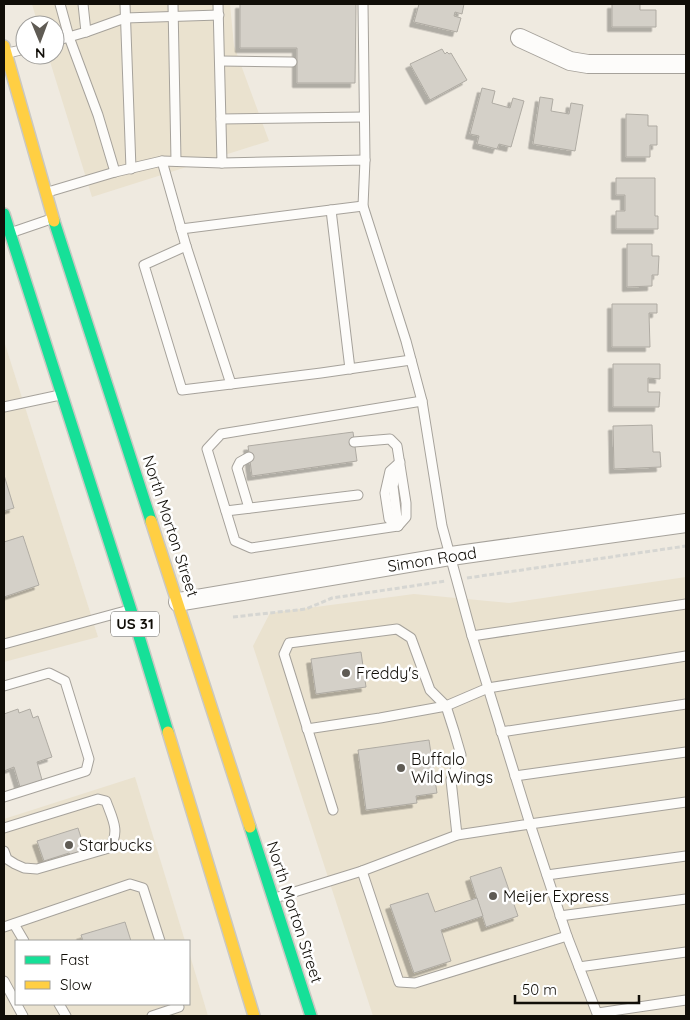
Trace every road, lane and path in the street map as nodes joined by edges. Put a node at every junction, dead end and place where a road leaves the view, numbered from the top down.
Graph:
1 (60, 4) edge
2 (83, 4) edge
3 (124, 4) edge
4 (173, 4) edge
5 (218, 4) edge
6 (363, 4) edge
7 (219, 15) junction
8 (173, 17) junction
9 (125, 18) junction
10 (86, 32) junction
11 (69, 38) junction
12 (520, 38) dead end
13 (65, 39) edge
14 (5, 51) edge
15 (221, 61) junction
16 (292, 62) dead end
17 (686, 64) edge
18 (364, 117) junction
19 (221, 119) junction
20 (365, 160) junction
21 (162, 162) junction
22 (176, 162) junction
23 (222, 163) junction
24 (131, 169) junction
25 (115, 172) junction
26 (46, 193) junction
27 (363, 206) junction
28 (331, 210) junction
29 (4, 214) edge
30 (54, 218) junction
31 (181, 229) junction
32 (7, 235) edge
33 (186, 246) junction
34 (411, 360) junction
35 (350, 369) junction
36 (231, 384) junction
37 (61, 394) junction
38 (422, 401) junction
39 (4, 407) edge
40 (354, 442) dead end
41 (249, 457) dead end
42 (400, 462) junction
43 (358, 495) dead end
44 (249, 508) junction
45 (226, 511) junction
46 (686, 523) edge
47 (398, 526) junction
48 (686, 546) edge
49 (451, 556) junction
50 (513, 571) dead end
51 (404, 587) dead end
52 (178, 602) junction
53 (686, 604) edge
54 (130, 610) junction
55 (234, 617) dead end
56 (472, 636) junction
57 (4, 644) edge
58 (686, 656) edge
59 (4, 686) edge
60 (488, 688) junction
61 (686, 704) edge
62 (446, 706) junction
63 (307, 729) junction
64 (501, 732) junction
65 (686, 752) edge
66 (515, 776) junction
67 (4, 797) edge
68 (686, 802) edge
69 (333, 810) dead end
70 (530, 824) junction
71 (4, 828) edge
72 (457, 835) junction
73 (4, 851) edge
74 (686, 856) edge
75 (362, 871) junction
76 (547, 875) junction
77 (274, 899) junction
78 (686, 899) edge
79 (560, 916) junction
80 (14, 924) junction
81 (4, 927) edge
82 (567, 936) junction
83 (23, 940) edge
84 (160, 940) edge
85 (686, 952) edge
86 (579, 968) junction
87 (4, 981) edge
88 (686, 1000) edge
89 (15, 1001) edge
90 (17, 1005) edge
91 (60, 1005) edge
92 (179, 1005) edge
93 (598, 1015) edge
94 (23, 1016) edge
95 (66, 1016) edge
96 (152, 1016) edge
97 (182, 1016) edge
98 (254, 1016) edge
99 (311, 1016) edge

1 - 11 lane
2 - 10 lane
3 - 9 lane
4 - 8 lane
5 - 7 lane
6 - 18 lane
7 - 8 lane
7 - 15 lane
8 - 9 lane
8 - 22 lane
9 - 10 lane
9 - 24 lane
10 - 11 lane
11 - 13 lane
11 - 25 lane
12 - 17 street
14 - 26 main road, North Morton Street / US 31
15 - 16 lane
15 - 19 lane
18 - 19 lane
18 - 20 lane
19 - 23 lane
20 - 23 lane
20 - 27 lane
21 - 22 lane
21 - 24 lane
21 - 31 lane
22 - 23 lane
24 - 25 lane
25 - 26 lane
26 - 30 main road, North Morton Street / US 31
27 - 28 lane
27 - 34 lane
28 - 31 lane
28 - 35 lane
29 - 32 main road, US 31
30 - 32 lane
30 - 52 main road, North Morton Street / US 31
31 - 33 lane
32 - 37 main road, US 31
33 - 36 lane
33 - 36 lane
34 - 35 lane
34 - 38 lane
35 - 36 lane
37 - 39 lane
37 - 54 main road, US 31
38 - 45 lane
38 - 49 lane
40 - 42 lane
41 - 44 lane
42 - 47 lane
42 - 47 lane
43 - 44 lane
44 - 45 lane
45 - 47 lane
46 - 49 street, Simon Road
48 - 50 path
49 - 52 street, Simon Road
49 - 56 lane
51 - 55 path
52 - 77 main road, North Morton Street / US 31
53 - 56 lane
54 - 57 lane
54 - 98 main road, US 31
56 - 60 lane
58 - 60 lane
59 - 67 lane
60 - 62 lane
60 - 64 lane
61 - 64 lane
62 - 63 lane
62 - 63 lane
62 - 72 lane
63 - 69 lane
64 - 66 lane
65 - 66 lane
66 - 70 lane
68 - 70 lane
70 - 72 lane
70 - 76 lane
71 - 73 lane
72 - 75 lane
74 - 76 lane
75 - 77 lane
75 - 82 lane
76 - 79 lane
77 - 99 main road, North Morton Street / US 31
78 - 79 lane
79 - 82 lane
80 - 81 lane
80 - 83 lane
80 - 84 lane
82 - 86 lane
85 - 86 lane
86 - 93 lane
87 - 89 lane
88 - 93 lane
90 - 94 lane
91 - 95 lane
92 - 96 lane
92 - 97 lane

